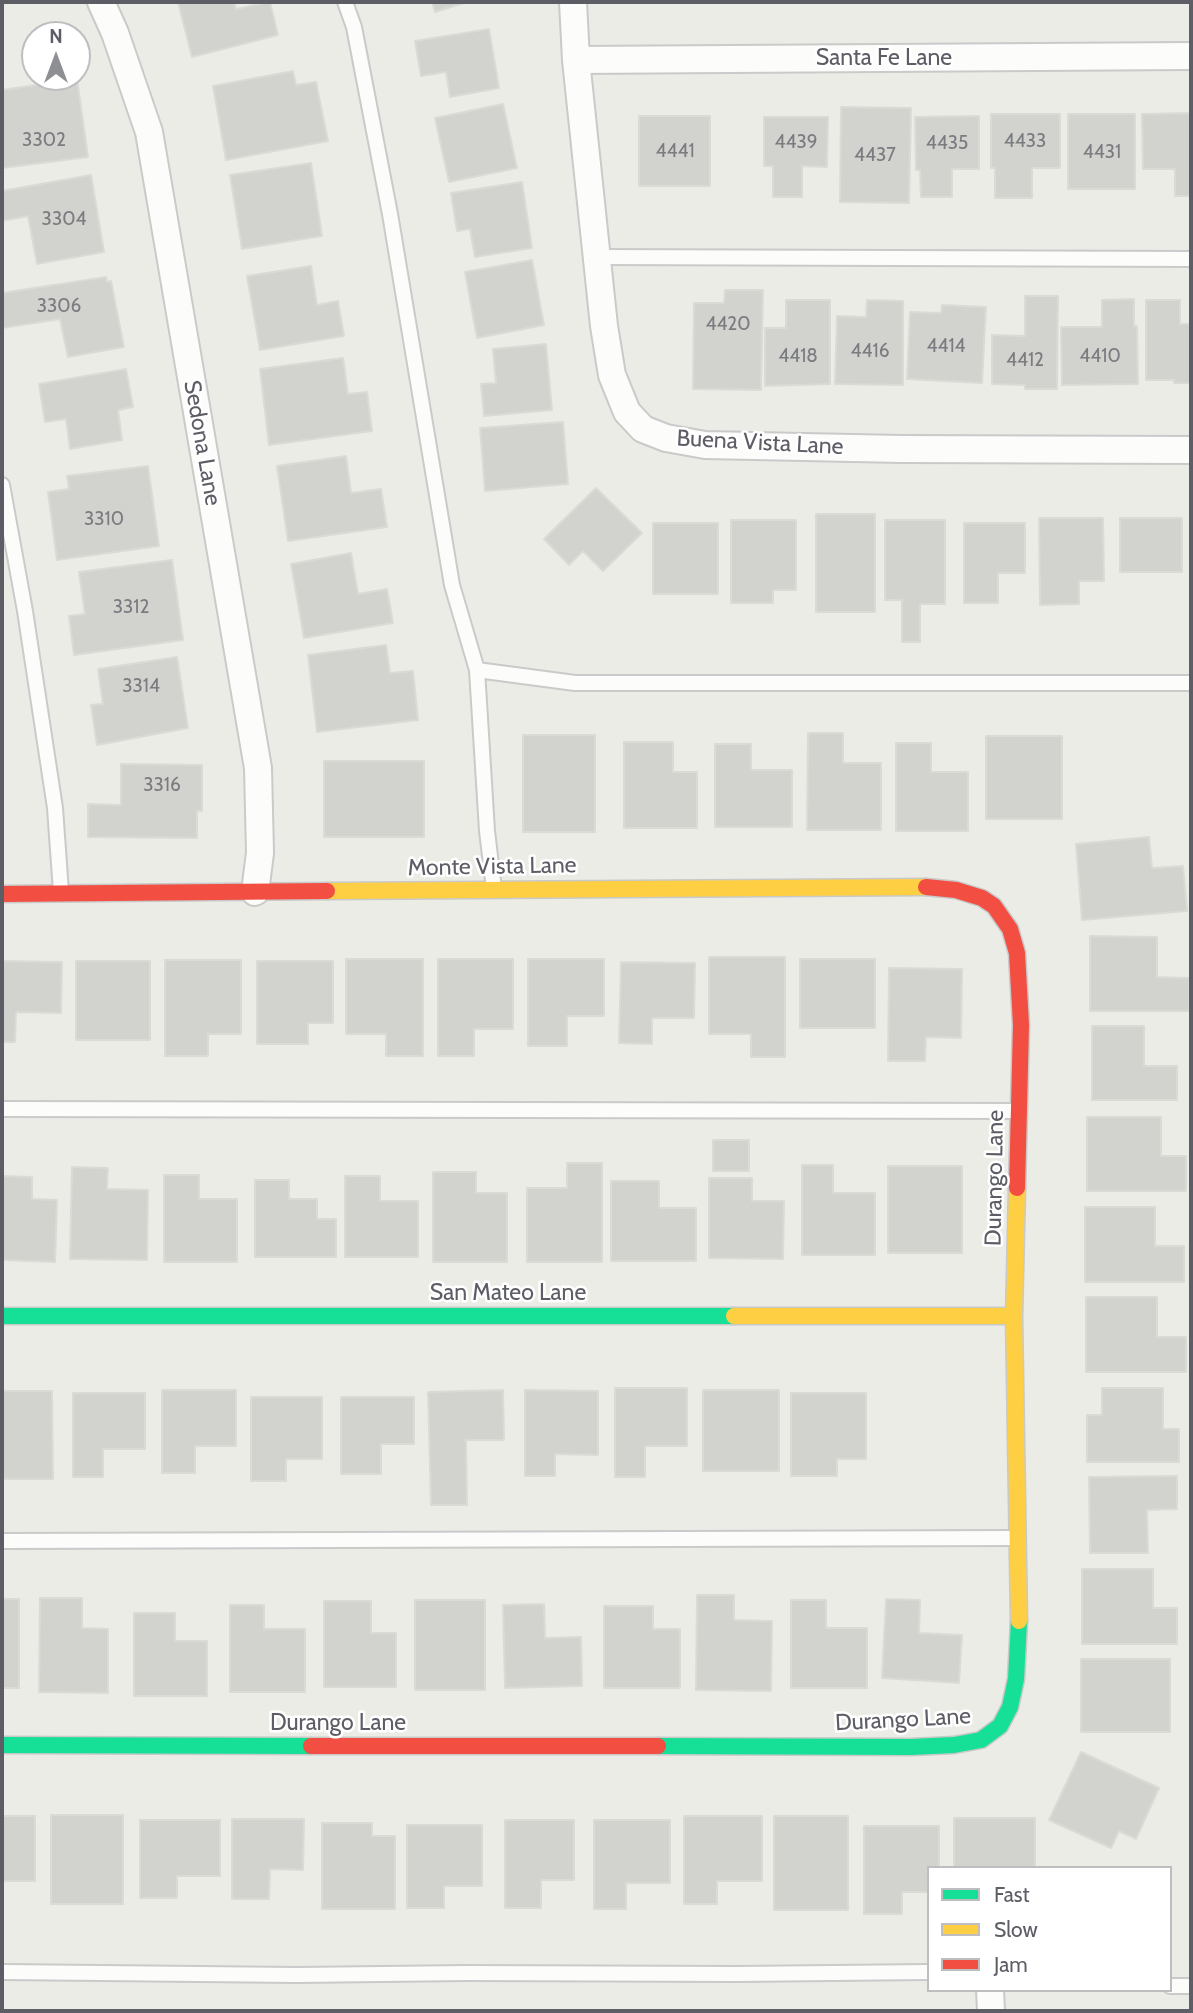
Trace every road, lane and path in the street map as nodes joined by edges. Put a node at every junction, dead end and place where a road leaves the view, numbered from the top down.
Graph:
1 (101, 2) edge
2 (345, 2) edge
3 (573, 2) edge
4 (1191, 56) edge
5 (576, 60) junction
6 (597, 257) junction
7 (1191, 259) edge
8 (1191, 450) edge
9 (2, 485) edge
10 (477, 670) junction
11 (1191, 683) edge
12 (494, 890) junction
13 (255, 892) junction
14 (2, 894) edge
15 (62, 894) junction
16 (982, 898) joint
17 (2, 1109) edge
18 (1019, 1111) junction
19 (2, 1316) edge
20 (1014, 1316) junction
21 (1017, 1538) junction
22 (2, 1541) edge
23 (2, 1745) edge
24 (2, 1972) edge
25 (927, 1972) edge
26 (1172, 1986) edge
27 (1191, 1986) edge
28 (990, 1992) edge
29 (991, 2011) edge

1 - 13 street, Sedona Lane
2 - 10 lane
3 - 5 street, Buena Vista Lane
4 - 5 street, Santa Fe Lane
5 - 6 street, Buena Vista Lane
6 - 7 lane
6 - 8 street, Buena Vista Lane
9 - 15 lane
10 - 11 lane
10 - 12 lane
12 - 13 street, Monte Vista Lane
12 - 16 street, Monte Vista Lane
13 - 15 street, Monte Vista Lane
14 - 15 street, Monte Vista Lane
16 - 18 street, Durango Lane
17 - 18 lane
18 - 20 street, Durango Lane
19 - 20 street, San Mateo Lane
20 - 21 street, Durango Lane
21 - 22 lane
21 - 23 street, Durango Lane
24 - 25 lane
26 - 27 lane
28 - 29 street

